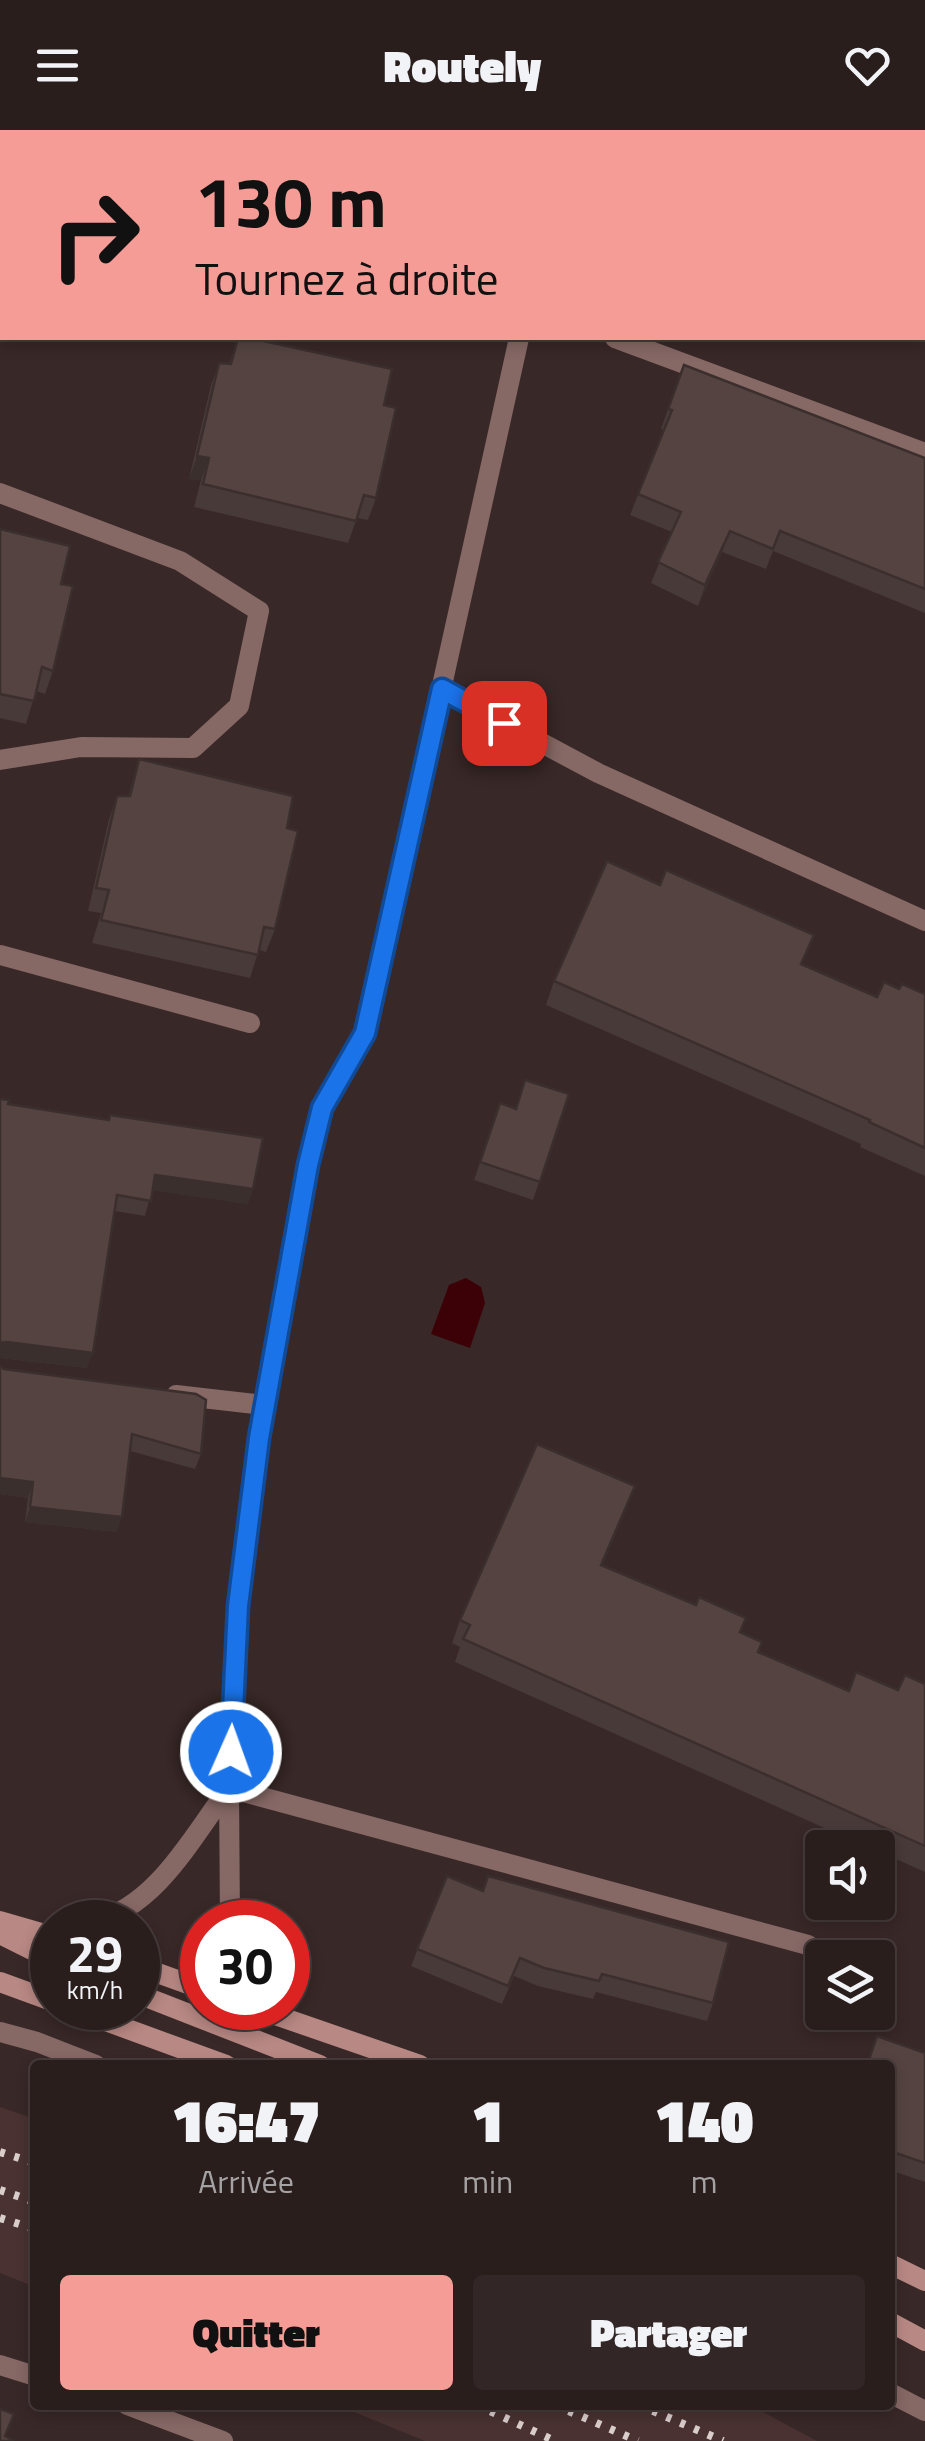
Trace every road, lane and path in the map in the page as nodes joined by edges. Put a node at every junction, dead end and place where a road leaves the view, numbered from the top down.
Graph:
1 (520, 340) edge
2 (621, 340) edge
3 (925, 453) edge
4 (0, 494) edge
5 (442, 689) junction
6 (0, 760) edge
7 (925, 921) edge
8 (0, 955) edge
9 (250, 1023) dead end
10 (149, 1391) edge
11 (264, 1405) junction
12 (229, 1788) junction
13 (139, 1900) edge
14 (230, 1900) edge
15 (0, 1922) edge
16 (30, 1929) edge
17 (0, 1934) edge
18 (805, 1943) edge
19 (30, 1949) edge
20 (0, 1982) edge
21 (30, 1993) edge
22 (160, 2003) edge
23 (310, 2025) edge
24 (130, 2030) edge
25 (0, 2032) edge
26 (83, 2060) edge
27 (212, 2060) edge
28 (307, 2060) edge
29 (406, 2060) edge
30 (895, 2266) edge
31 (925, 2281) edge
32 (895, 2325) edge
33 (925, 2341) edge
34 (0, 2365) edge
35 (30, 2374) edge
36 (895, 2396) edge
37 (140, 2410) edge
38 (925, 2411) edge
39 (223, 2441) edge

1 - 5 street
2 - 3 street
4 - 6 street
5 - 7 street
5 - 11 street
8 - 9 street
10 - 11 street
11 - 12 street
12 - 13 street
12 - 14 street
12 - 18 street
15 - 16 main road
17 - 19 main road
20 - 21 main road
22 - 28 main road
23 - 29 main road
24 - 27 main road
25 - 26 street
30 - 31 main road
32 - 33 main road
34 - 35 street
36 - 38 street
37 - 39 street

